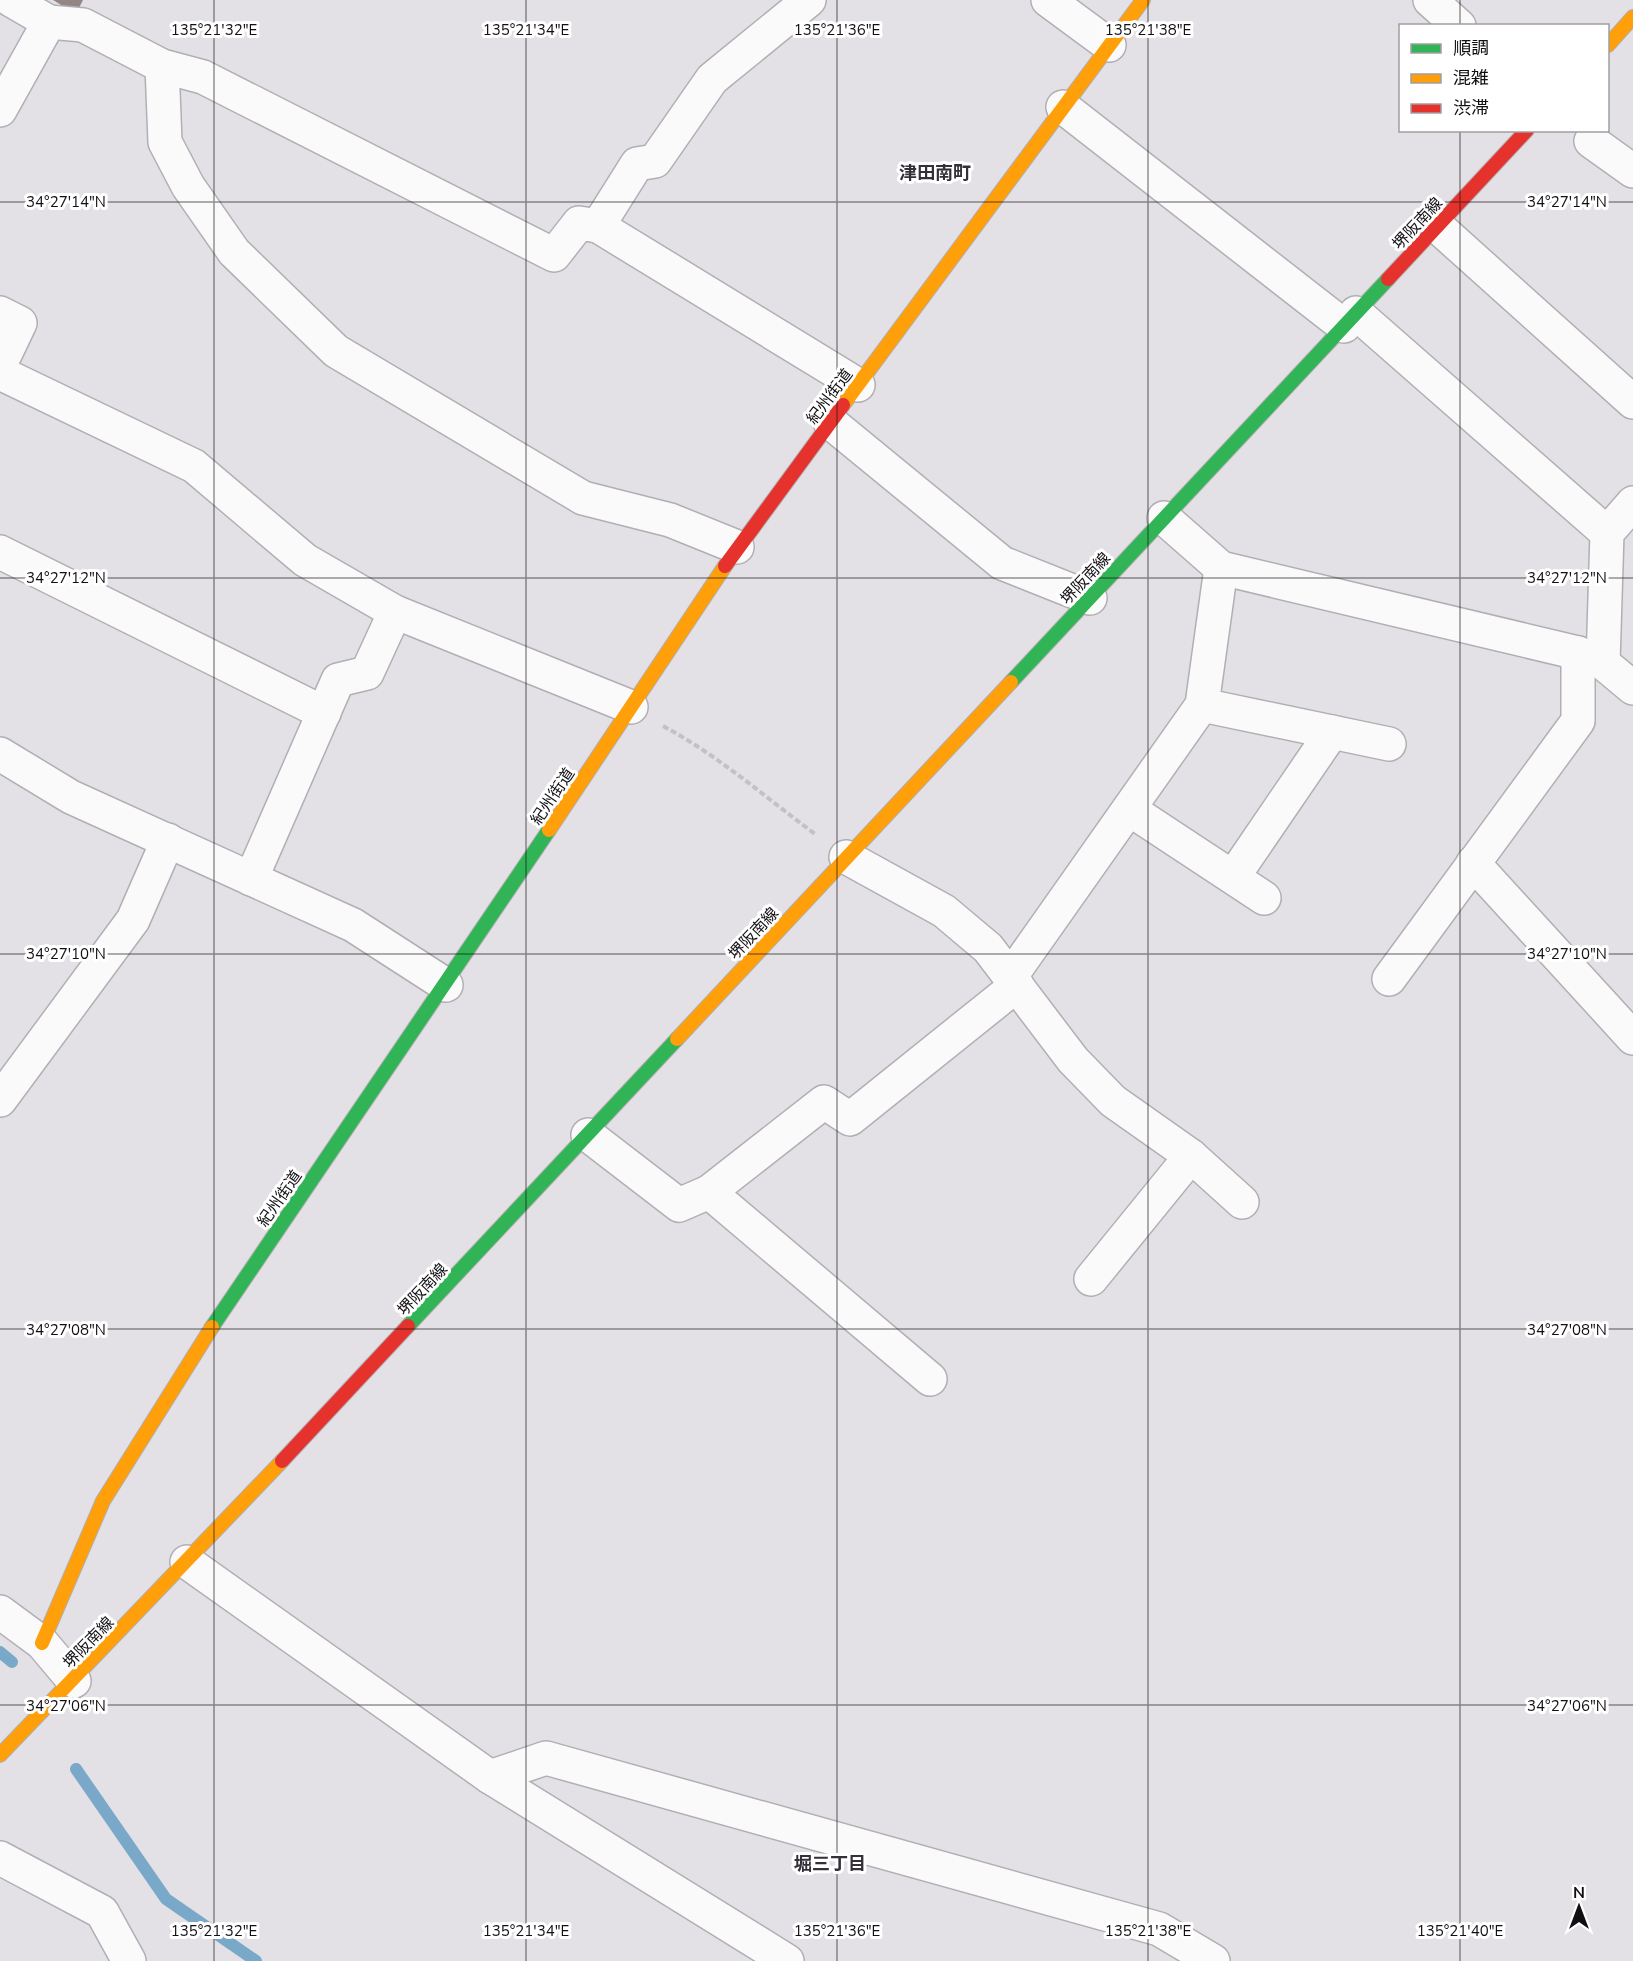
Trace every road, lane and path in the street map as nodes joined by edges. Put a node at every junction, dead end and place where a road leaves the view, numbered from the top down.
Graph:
1 (11, 0) edge
2 (809, 0) edge
3 (1048, 0) edge
4 (1143, 0) edge
5 (1430, 0) edge
6 (1633, 17) edge
7 (48, 22) junction
8 (1457, 24) edge
9 (1609, 44) edge
10 (1109, 45) junction
11 (162, 66) junction
12 (1063, 107) junction
13 (0, 110) edge
14 (1525, 132) edge
15 (1591, 141) dead end
16 (1633, 171) edge
17 (598, 226) junction
18 (1437, 226) junction
19 (0, 313) edge
20 (1350, 319) junction
21 (0, 365) edge
22 (0, 373) edge
23 (858, 385) junction
24 (1633, 402) edge
25 (830, 422) junction
26 (1633, 503) edge
27 (1164, 518) junction
28 (1607, 533) junction
29 (737, 547) junction
30 (0, 552) edge
31 (1221, 568) junction
32 (1090, 598) junction
33 (395, 612) junction
34 (1591, 658) junction
35 (1633, 688) edge
36 (1202, 705) junction
37 (631, 707) junction
38 (324, 713) junction
39 (1332, 732) junction
40 (1389, 744) dead end
41 (0, 754) edge
42 (1130, 809) junction
43 (168, 840) junction
44 (846, 857) junction
45 (1473, 864) junction
46 (1233, 877) junction
47 (251, 879) junction
48 (1264, 898) dead end
49 (1389, 979) dead end
50 (1014, 981) junction
51 (446, 985) junction
52 (1633, 1038) edge
53 (0, 1100) edge
54 (588, 1136) junction
55 (1191, 1156) junction
56 (709, 1192) junction
57 (1242, 1202) dead end
58 (1091, 1279) dead end
59 (930, 1379) dead end
60 (187, 1562) junction
61 (0, 1612) edge
62 (42, 1643) junction
63 (74, 1681) junction
64 (0, 1755) edge
65 (490, 1777) junction
66 (0, 1858) edge
67 (129, 1961) edge
68 (787, 1961) edge
69 (1213, 1961) edge

1 - 7 street
2 - 17 street
3 - 10 street
4 - 10 main road, 紀州街道
5 - 8 street
6 - 9 main road
7 - 11 street
7 - 13 street
10 - 12 main road, 紀州街道
11 - 17 street
11 - 29 street
12 - 20 street
12 - 23 main road, 紀州街道
14 - 18 main road, 堺阪南線
15 - 16 street
17 - 23 street
18 - 20 main road, 堺阪南線
18 - 24 street
19 - 21 street
20 - 27 main road, 堺阪南線
20 - 28 street
22 - 33 street
23 - 25 main road, 紀州街道
25 - 29 main road, 紀州街道
25 - 32 street
26 - 28 street
27 - 31 street
27 - 32 main road, 堺阪南線
28 - 34 street
29 - 37 main road, 紀州街道
30 - 38 street
31 - 34 street
31 - 36 street
32 - 44 main road, 堺阪南線
33 - 37 street
33 - 38 street
34 - 35 street
34 - 45 street
36 - 39 street
36 - 42 street
37 - 44 path
37 - 51 main road, 紀州街道
38 - 47 street
39 - 40 street
39 - 46 street
41 - 43 street
42 - 46 street
42 - 50 street
43 - 47 street
43 - 53 street
44 - 50 street
44 - 54 main road, 堺阪南線
45 - 49 street
45 - 52 street
46 - 48 street
47 - 51 street
50 - 55 street
50 - 56 street
51 - 62 main road, 紀州街道
54 - 56 street
54 - 60 main road, 堺阪南線
55 - 57 street
55 - 58 street
56 - 59 street
60 - 63 main road, 堺阪南線
60 - 65 street
61 - 62 street
62 - 63 street
63 - 64 main road, 堺阪南線
65 - 68 street
65 - 69 street
66 - 67 street

